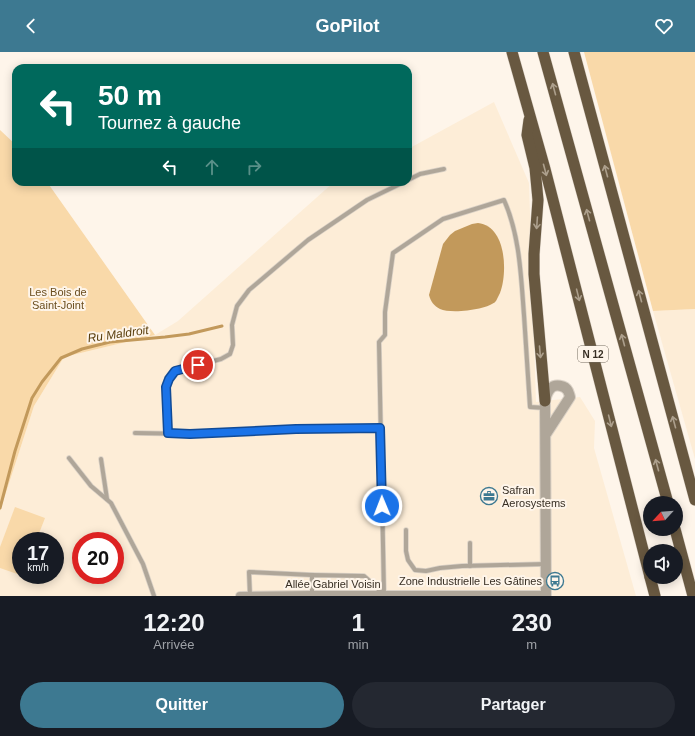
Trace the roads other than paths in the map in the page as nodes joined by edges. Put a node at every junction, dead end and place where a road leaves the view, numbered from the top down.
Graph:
1 (512, 52) edge
2 (543, 52) edge
3 (569, 52) edge
4 (574, 52) edge
5 (579, 74) junction
6 (530, 115) junction
7 (444, 168) dead end
8 (412, 178) edge
9 (396, 186) edge
10 (545, 404) junction
11 (380, 428) junction
12 (135, 432) dead end
13 (168, 433) junction
14 (546, 434) junction
15 (69, 458) dead end
16 (101, 459) dead end
17 (666, 496) edge
18 (107, 500) junction
19 (695, 500) edge
20 (406, 530) dead end
21 (677, 536) edge
22 (470, 543) dead end
23 (643, 550) edge
24 (546, 564) junction
25 (470, 566) junction
26 (312, 574) junction
27 (652, 584) edge
28 (312, 595) junction
29 (384, 595) junction
30 (546, 595) edge
31 (154, 596) edge
32 (240, 596) edge
33 (250, 596) edge
34 (655, 596) edge
35 (694, 596) edge

1 - 6 highway, N 12
17 -> 2 highway, N 12
3 - 5 highway
4 - 5 highway
19 -> 5 highway
6 -> 10 highway
6 -> 23 highway, N 12
7 - 8 lane
9 - 13 lane
10 - 11 lane
10 - 14 street
10 - 14 street
11 - 13 lane
11 - 29 lane
12 - 13 lane
14 - 24 street
15 - 18 lane
16 - 18 lane
18 - 31 lane
20 - 25 lane
21 - 35 highway
22 - 25 lane
24 - 25 lane
24 - 30 street
26 - 28 lane
26 - 29 lane
26 - 33 lane
27 - 34 highway, N 12
28 - 29 street, Allée Gabriel Voisin
28 - 33 street, Allée Gabriel Voisin
29 - 30 street, Allée Gabriel Voisin
32 - 33 street, Allée Gabriel Voisin

